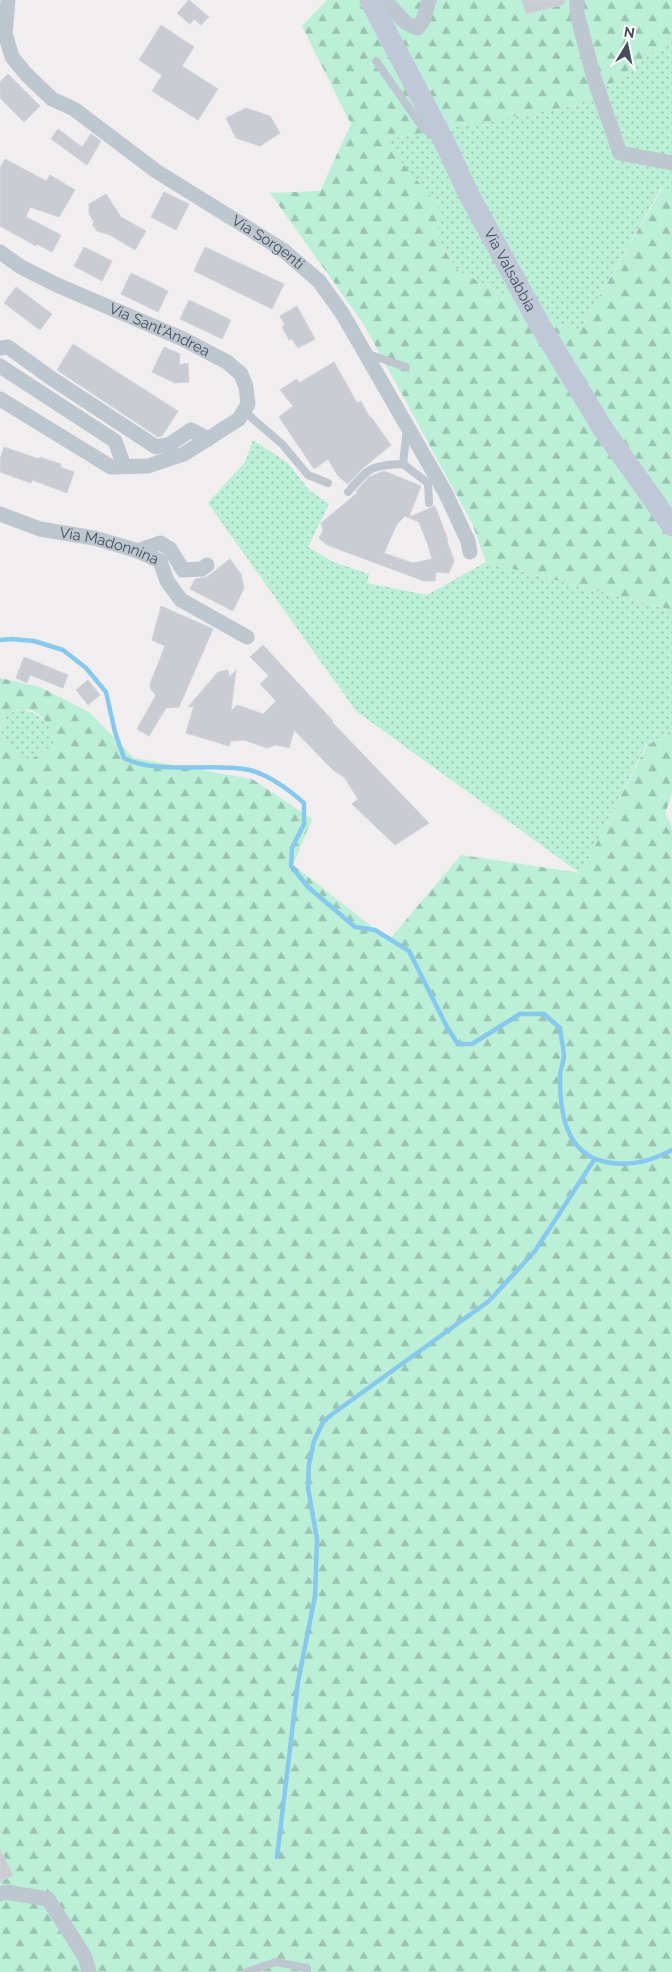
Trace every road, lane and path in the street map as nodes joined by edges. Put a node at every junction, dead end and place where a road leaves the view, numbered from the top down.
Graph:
1 (376, 0) edge
2 (428, 0) edge
3 (577, 0) edge
4 (5, 6) edge
5 (2, 33) edge
6 (376, 61) dead end
7 (444, 141) junction
8 (672, 155) edge
9 (650, 158) junction
10 (672, 163) edge
11 (0, 252) edge
12 (0, 348) edge
13 (364, 352) junction
14 (0, 366) edge
15 (406, 367) dead end
16 (0, 398) edge
17 (244, 411) junction
18 (408, 426) junction
19 (208, 438) junction
20 (403, 464) junction
21 (124, 466) junction
22 (328, 482) dead end
23 (348, 492) dead end
24 (429, 502) dead end
25 (0, 514) edge
26 (672, 526) edge
27 (137, 551) junction
28 (470, 552) dead end
29 (208, 565) dead end
30 (247, 637) dead end
31 (0, 1894) edge
32 (89, 1972) edge
33 (247, 1972) edge
34 (307, 1972) edge

1 - 2 street
1 - 7 main road, Via Valsabbia
3 - 9 street
4 - 5 street, Via Sorgenti
5 - 13 street, Via Sorgenti
6 - 7 lane
7 - 26 main road, Via Valsabbia
8 - 9 lane
9 - 10 street
11 - 17 street, Via Sant'Andrea
12 - 19 street
13 - 15 lane
13 - 18 street, Via Sorgenti
14 - 21 street
16 - 21 street
17 - 19 street
17 - 22 lane
18 - 20 lane
18 - 28 street, Via Sorgenti
19 - 21 street
20 - 23 lane
20 - 24 lane
25 - 27 street, Via Madonnina
27 - 29 street
27 - 30 street, Via Madonnina
31 - 32 street
33 - 34 lane

